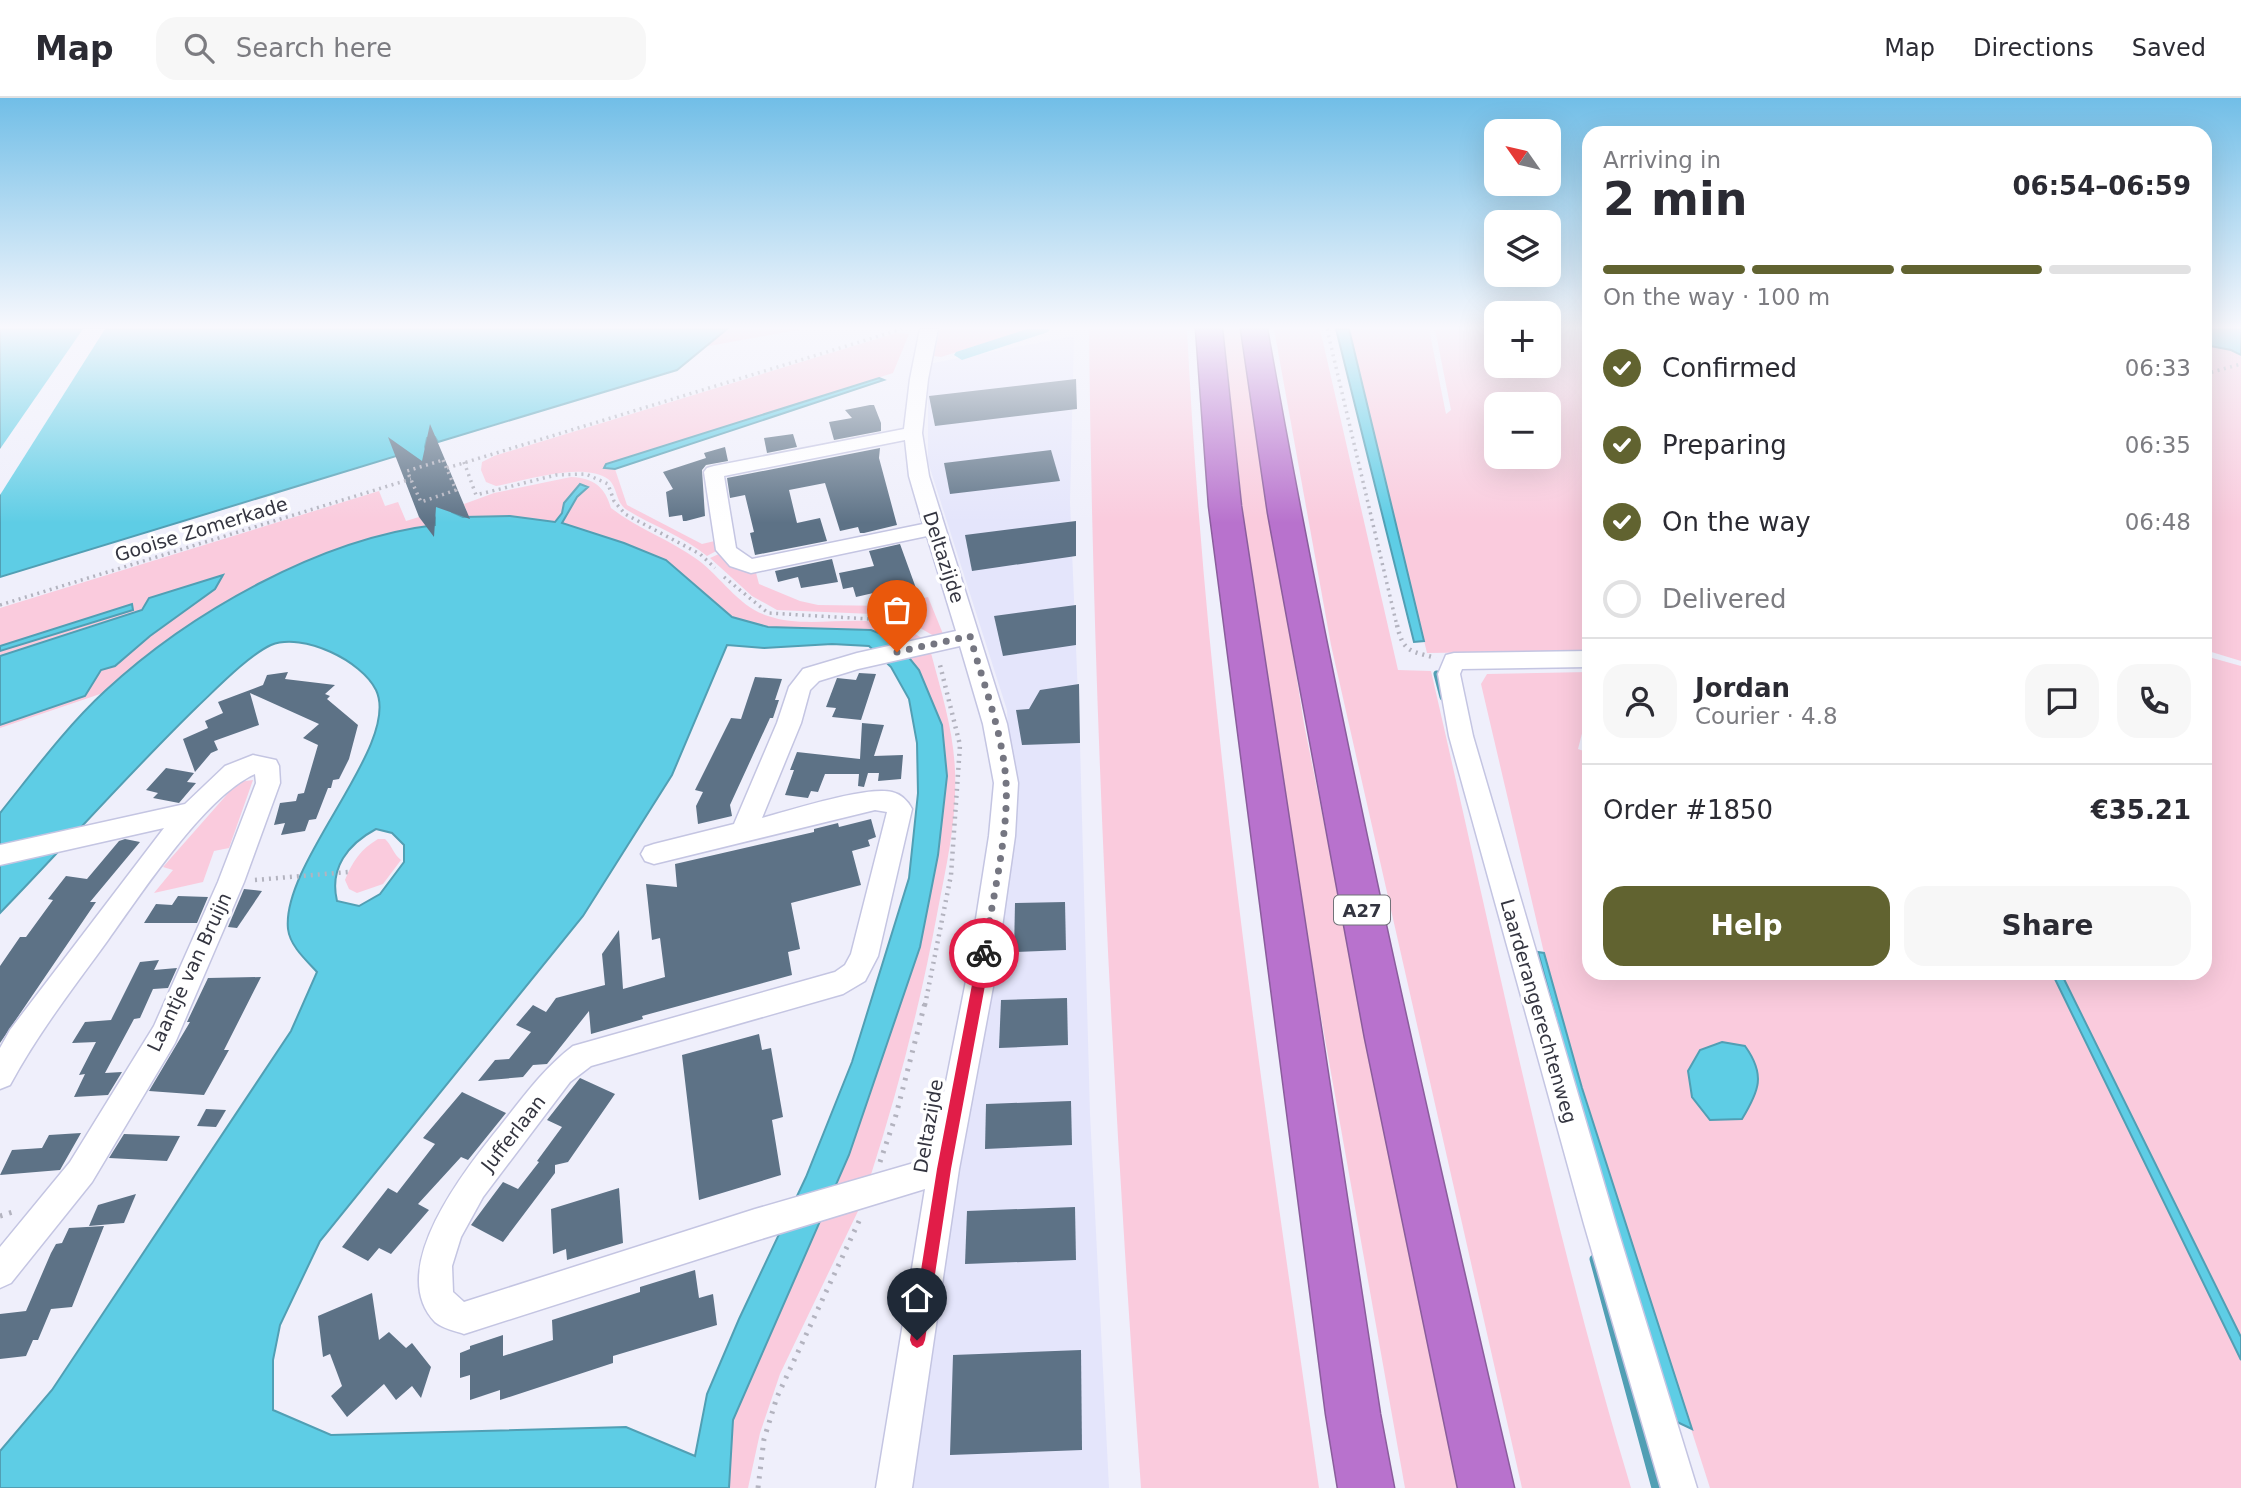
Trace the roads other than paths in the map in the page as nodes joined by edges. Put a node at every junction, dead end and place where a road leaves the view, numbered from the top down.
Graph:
1 (917, 394) edge
2 (1215, 394) edge
3 (1265, 394) edge
4 (913, 433) junction
5 (934, 528) junction
6 (970, 636) junction
7 (1582, 659) edge
8 (192, 812) junction
9 (744, 831) junction
10 (654, 854) dead end
11 (0, 855) edge
12 (0, 1076) edge
13 (944, 1169) junction
14 (0, 1272) edge
15 (894, 1488) edge
16 (1366, 1488) edge
17 (1486, 1488) edge
18 (1679, 1488) edge

1 - 4 street, Deltazijde
2 - 16 highway
3 - 17 highway, A27
4 - 5 street, Deltazijde
4 - 5 street
5 - 6 street, Deltazijde
6 - 9 street
6 - 13 street, Deltazijde
7 - 18 street, Laarderangerechtenweg
8 - 11 street
8 - 12 street, Laantje van Bruijn
8 - 14 street, Laantje van Bruijn
9 - 10 street, Jufferlaan
9 - 13 street, Jufferlaan
13 - 15 street, Deltazijde

